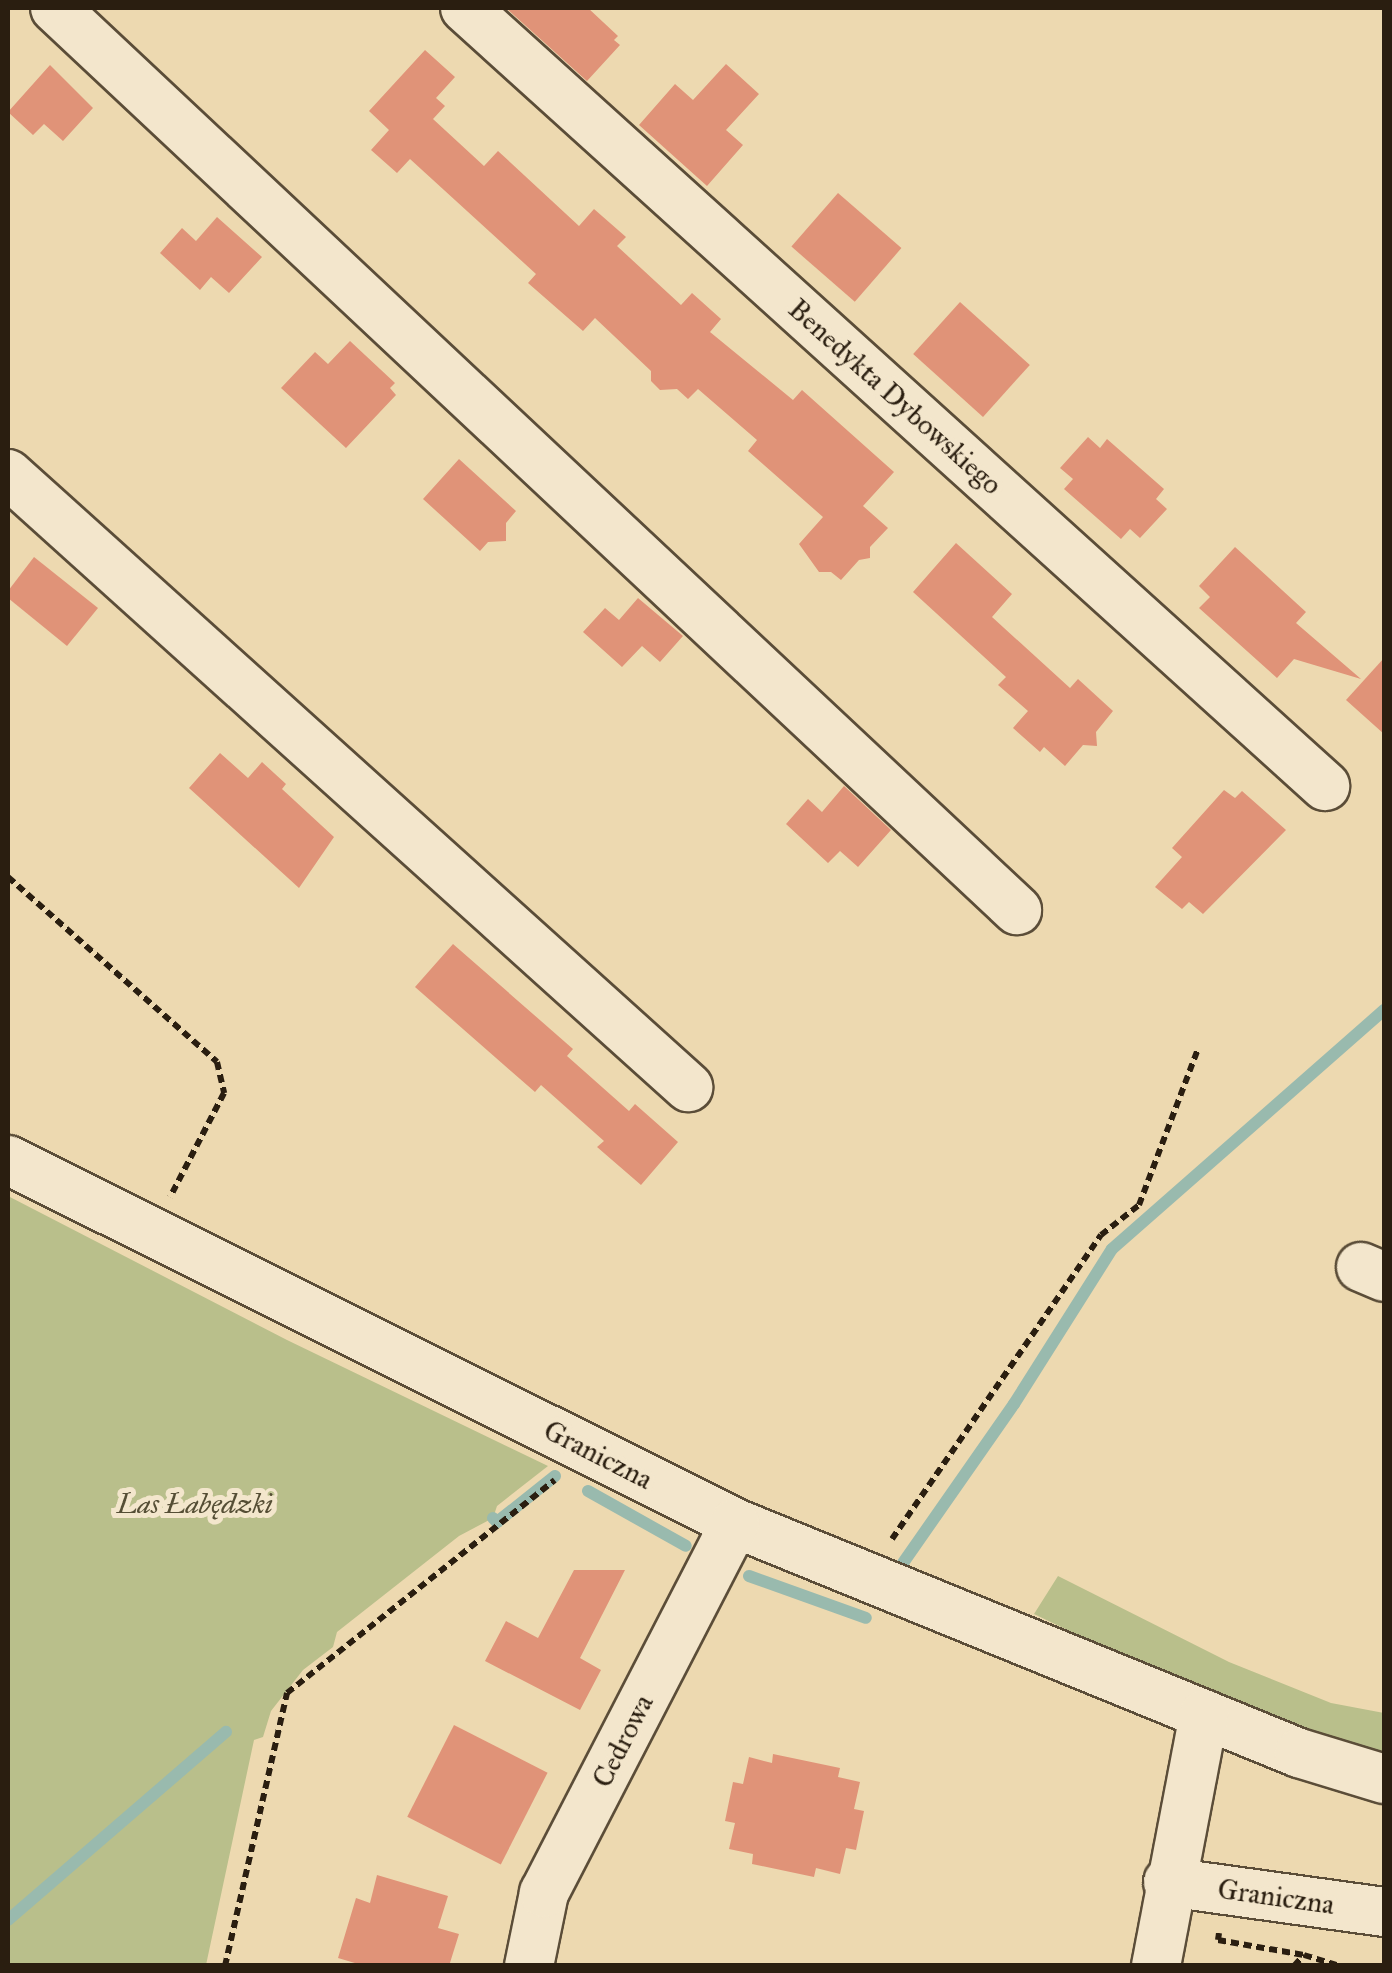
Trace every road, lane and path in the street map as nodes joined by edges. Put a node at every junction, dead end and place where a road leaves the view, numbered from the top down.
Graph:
1 (55, 8) edge
2 (465, 8) edge
3 (8, 474) edge
4 (1325, 786) dead end
5 (8, 877) edge
6 (1017, 910) dead end
7 (1198, 1049) dead end
8 (688, 1086) dead end
9 (8, 1160) edge
10 (152, 1234) junction
11 (591, 1452) junction
12 (735, 1524) junction
13 (865, 1577) junction
14 (1204, 1715) junction
15 (1384, 1779) edge
16 (1168, 1882) junction
17 (1384, 1912) edge
18 (225, 1966) edge
19 (529, 1966) edge
20 (1156, 1966) edge
21 (1294, 1966) edge
22 (1340, 1966) edge

1 - 6 street
2 - 4 street, Benedykta Dybowskiego
3 - 8 street
5 - 10 path
7 - 13 path
9 - 10 street, Graniczna
10 - 11 street, Graniczna
11 - 12 street, Graniczna
11 - 18 path
12 - 13 street, Graniczna
12 - 19 street, Cedrowa
13 - 14 street, Graniczna
14 - 15 street, Graniczna
14 - 16 street
16 - 17 street, Graniczna
16 - 20 street
21 - 22 path

